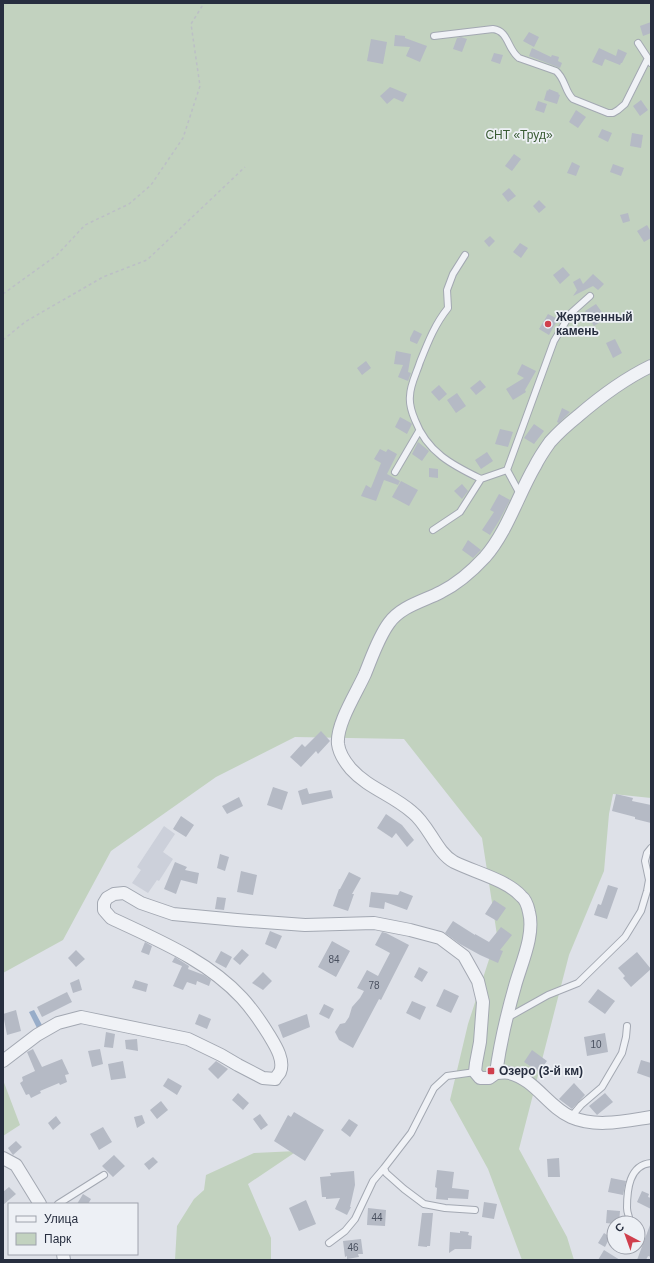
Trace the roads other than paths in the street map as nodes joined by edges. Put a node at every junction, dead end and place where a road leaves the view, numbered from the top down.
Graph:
1 (434, 36) dead end
2 (638, 43) dead end
3 (650, 61) edge
4 (465, 255) dead end
5 (590, 296) dead end
6 (651, 366) edge
7 (419, 431) junction
8 (507, 470) junction
9 (395, 472) dead end
10 (481, 479) junction
11 (520, 494) junction
12 (432, 530) dead end
13 (651, 848) edge
14 (507, 1018) junction
15 (627, 1026) dead end
16 (3, 1060) edge
17 (475, 1072) junction
18 (496, 1073) junction
19 (571, 1117) junction
20 (651, 1117) edge
21 (3, 1158) edge
22 (651, 1163) edge
23 (384, 1168) junction
24 (104, 1175) dead end
25 (39, 1203) edge
26 (60, 1203) edge
27 (475, 1210) dead end
28 (628, 1215) edge
29 (329, 1243) dead end

1 - 3 lane
2 - 3 lane
4 - 7 lane
5 - 8 lane
6 - 11 street
7 - 9 lane
7 - 10 lane
8 - 10 lane
8 - 11 lane
10 - 12 lane
11 - 14 street
13 - 14 lane
14 - 18 street
15 - 19 lane
16 - 17 street
17 - 18 street
17 - 23 lane
18 - 19 street
19 - 20 street
21 - 25 street
22 - 28 lane
23 - 27 lane
23 - 29 lane
24 - 26 lane

